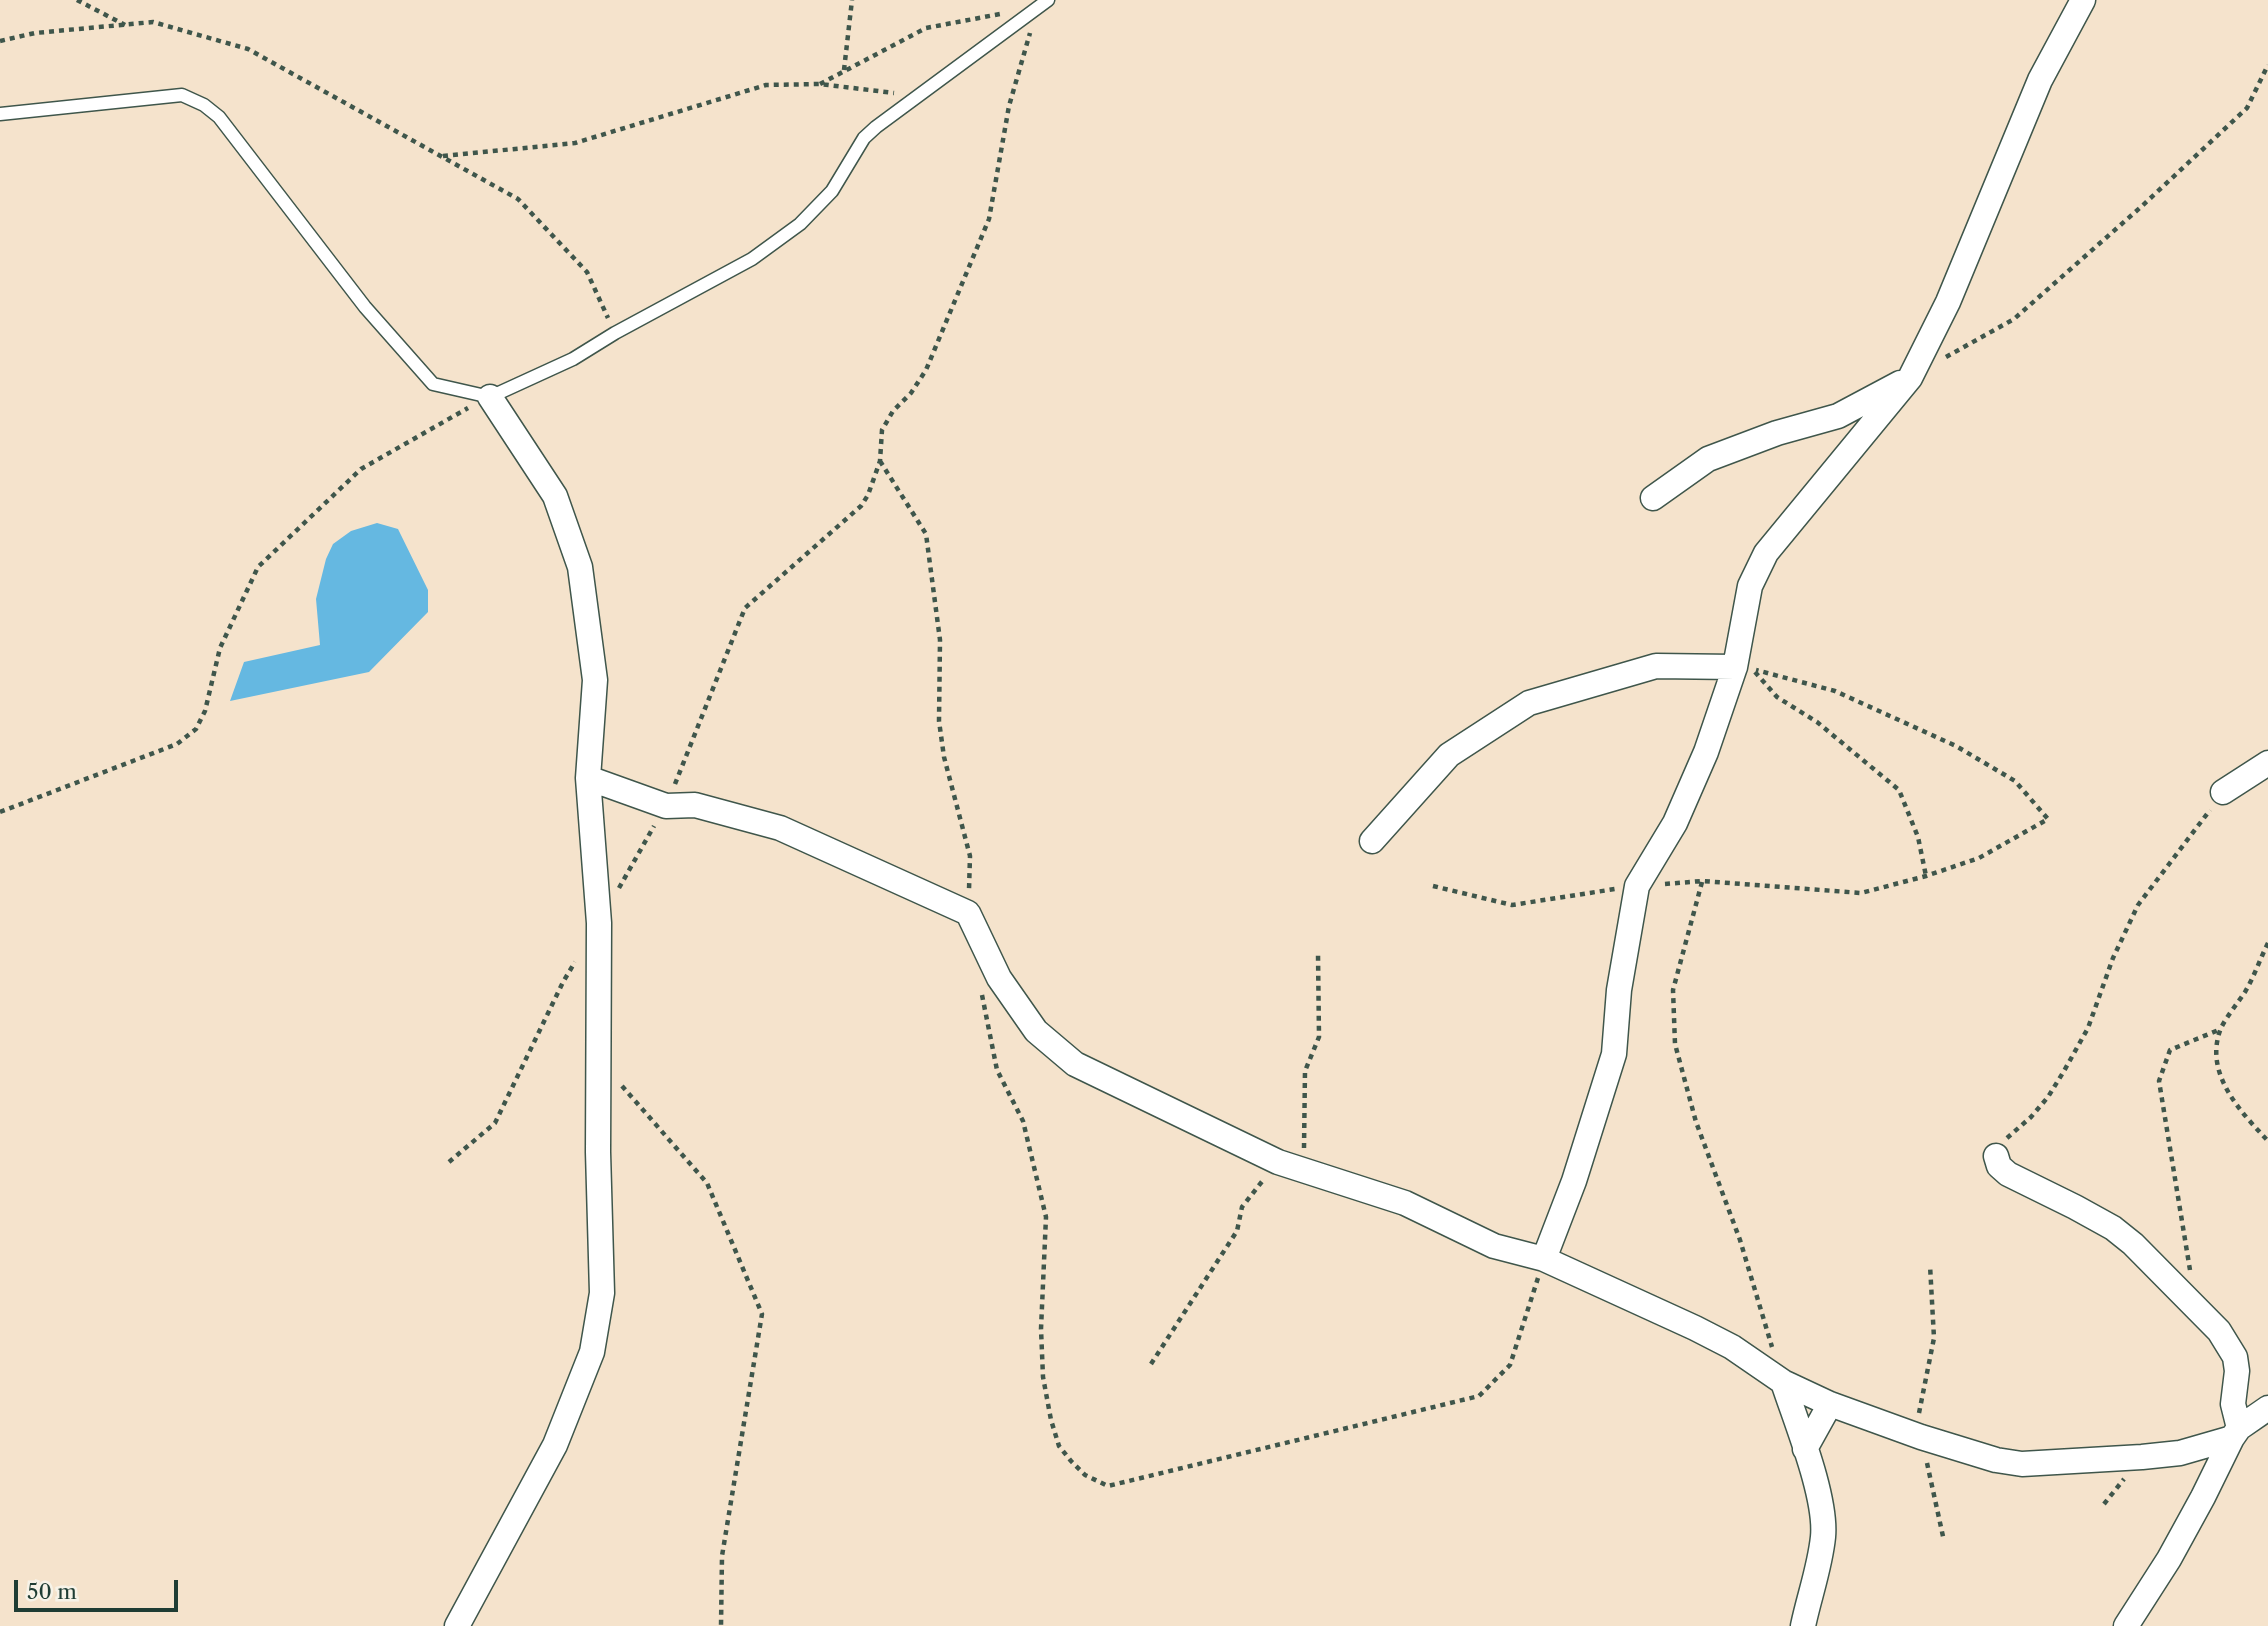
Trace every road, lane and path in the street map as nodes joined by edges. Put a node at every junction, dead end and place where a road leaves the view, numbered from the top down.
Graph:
1 (77, 0) edge
2 (852, 0) edge
3 (2083, 0) edge
4 (1043, 4) edge
5 (125, 25) junction
6 (0, 41) edge
7 (2268, 65) edge
8 (844, 71) junction
9 (820, 84) junction
10 (917, 96) junction
11 (0, 114) edge
12 (443, 156) junction
13 (615, 333) junction
14 (1944, 358) dead end
15 (1910, 378) junction
16 (490, 397) junction
17 (1653, 498) dead end
18 (1735, 667) junction
19 (2268, 763) edge
20 (588, 778) junction
21 (2223, 792) joint
22 (666, 806) junction
23 (0, 812) edge
24 (1373, 841) dead end
25 (1926, 876) junction
26 (1702, 881) junction
27 (1433, 886) dead end
28 (1637, 886) junction
29 (599, 923) junction
30 (2268, 943) edge
31 (577, 958) dead end
32 (2221, 1029) junction
33 (598, 1059) junction
34 (2268, 1141) edge
35 (1996, 1156) joint
36 (449, 1162) dead end
37 (1544, 1259) junction
38 (1930, 1265) dead end
39 (2196, 1307) junction
40 (1783, 1382) junction
41 (1830, 1404) junction
42 (2268, 1408) edge
43 (2235, 1433) junction
44 (1921, 1437) junction
45 (1805, 1449) junction
46 (1108, 1486) dead end
47 (1944, 1541) dead end
48 (457, 1626) edge
49 (720, 1626) edge
50 (1803, 1626) edge
51 (2126, 1626) edge

1 - 5 path
2 - 8 path
3 - 15 street
4 - 8 path
4 - 10 lane
4 - 22 path
5 - 6 path
5 - 12 path
7 - 14 path
8 - 9 path
9 - 10 path
9 - 12 path
10 - 13 lane
11 - 16 lane
12 - 13 path
13 - 16 lane
15 - 17 street
15 - 18 street
16 - 20 street
16 - 23 path
18 - 24 street
18 - 28 street
19 - 21 street
20 - 22 street
20 - 29 street
21 - 35 path
22 - 29 path
22 - 37 street
25 - 25 path
25 - 26 path
26 - 28 path
26 - 40 path
27 - 28 path
28 - 37 street
29 - 33 street
30 - 32 path
31 - 36 path
32 - 34 path
32 - 39 path
33 - 48 street
33 - 49 path
35 - 39 street
37 - 40 street
37 - 46 path
38 - 44 path
39 - 43 street
40 - 41 street
40 - 45 street
41 - 44 street
41 - 45 street
42 - 43 street
43 - 44 street
43 - 51 street
44 - 47 path
45 - 50 street

